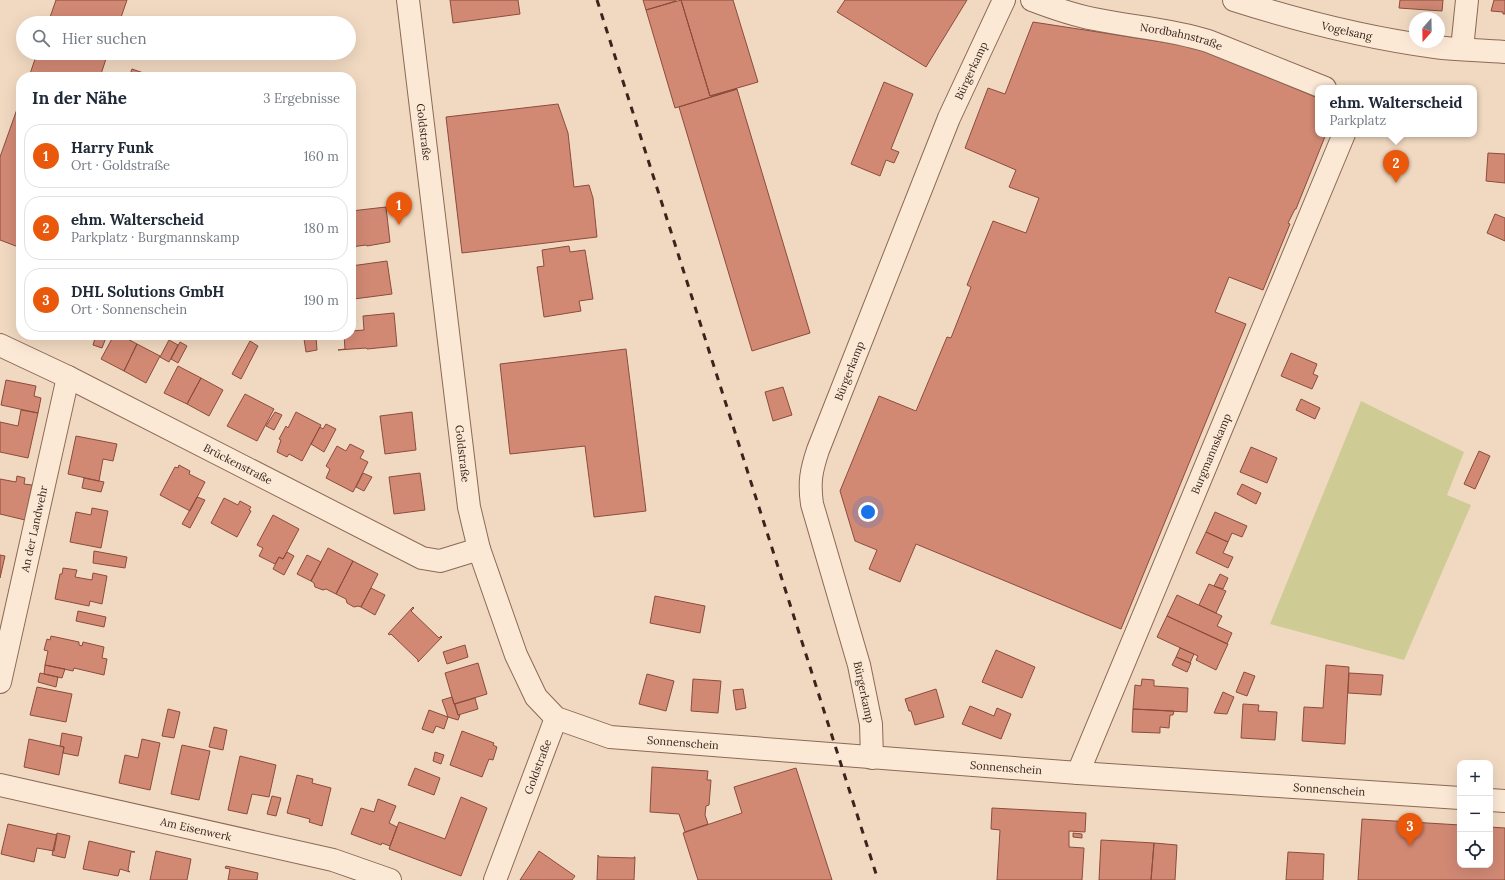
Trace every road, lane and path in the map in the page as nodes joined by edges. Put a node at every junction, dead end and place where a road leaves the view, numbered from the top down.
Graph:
1 (408, 0) edge
2 (1004, 0) edge
3 (1032, 0) edge
4 (1234, 0) edge
5 (1467, 0) edge
6 (1462, 49) junction
7 (1505, 52) edge
8 (1318, 85) edge
9 (1343, 137) edge
10 (0, 345) edge
11 (68, 377) junction
12 (480, 549) junction
13 (0, 677) edge
14 (556, 718) junction
15 (872, 758) junction
16 (1078, 773) junction
17 (0, 785) edge
18 (1457, 798) edge
19 (1493, 800) edge
20 (1505, 801) edge
21 (390, 880) edge
22 (494, 880) edge

1 - 12 street, Goldstraße
2 - 15 street, Bürgerkamp
3 - 8 street, Nordbahnstraße
4 - 6 street, Vogelsang
5 - 6 street
6 - 7 street, Vogelsang
9 - 16 street, Burgmannskamp
10 - 11 street, Brückenstraße
11 - 12 street, Brückenstraße
11 - 13 street, An der Landwehr
12 - 14 street, Goldstraße
14 - 15 street, Sonnenschein
14 - 22 street, Goldstraße
15 - 16 street, Sonnenschein
16 - 18 street, Sonnenschein
17 - 21 street, Am Eisenwerk
19 - 20 street

